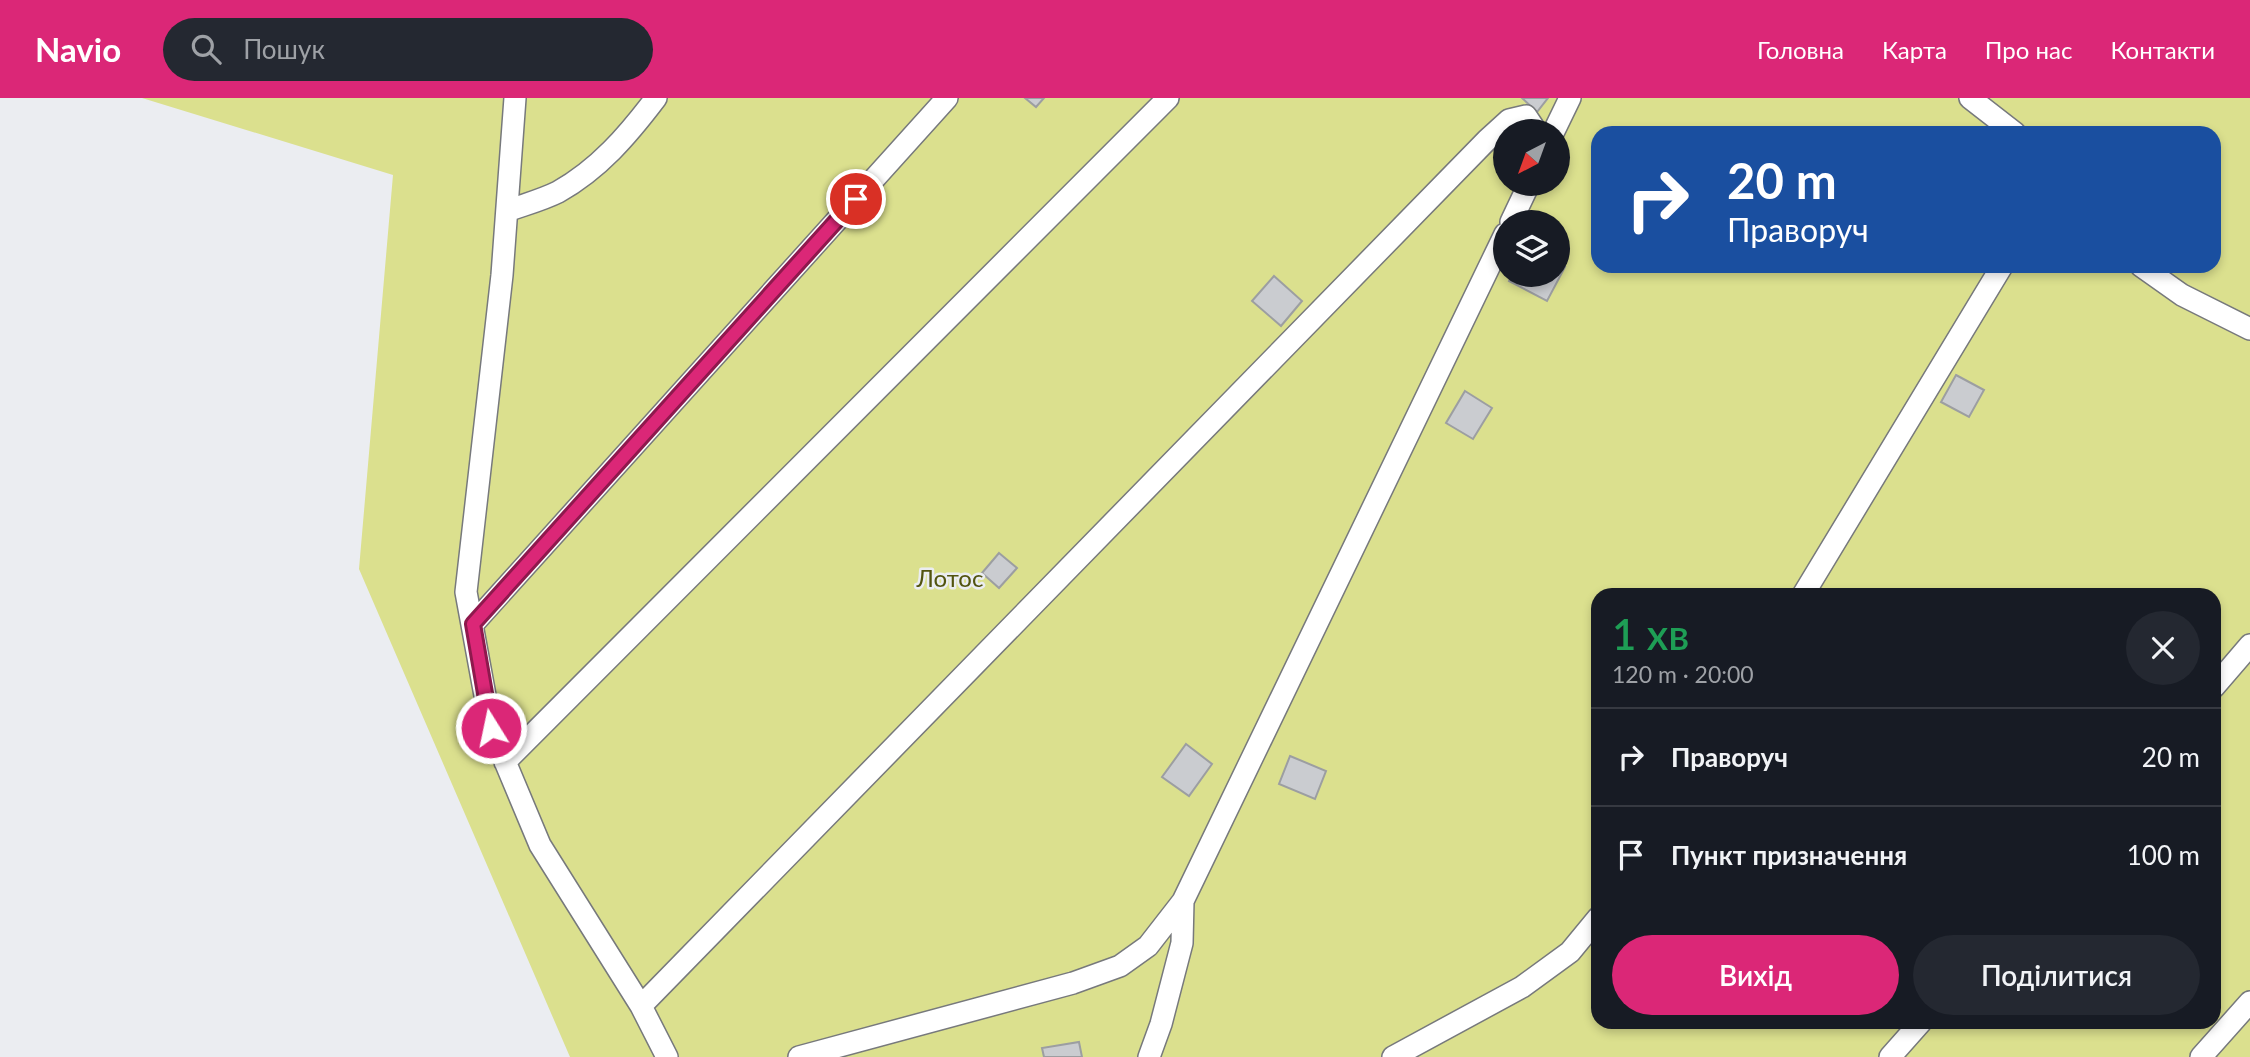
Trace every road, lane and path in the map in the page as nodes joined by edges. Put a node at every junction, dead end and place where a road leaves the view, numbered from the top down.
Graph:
1 (515, 98) edge
2 (656, 98) edge
3 (947, 98) edge
4 (1168, 98) edge
5 (1570, 98) edge
6 (1970, 98) edge
7 (1560, 119) edge
8 (2006, 126) edge
9 (1493, 135) edge
10 (507, 211) junction
11 (1493, 259) edge
12 (1998, 273) edge
13 (2150, 273) edge
14 (2250, 329) edge
15 (1807, 588) edge
16 (473, 624) junction
17 (2250, 645) edge
18 (2221, 679) edge
19 (505, 762) junction
20 (1183, 901) junction
21 (1591, 926) edge
22 (2250, 1002) edge
23 (641, 1006) junction
24 (1915, 1029) edge
25 (667, 1057) edge
26 (799, 1057) edge
27 (1149, 1057) edge
28 (1393, 1057) edge
29 (1889, 1057) edge
30 (2201, 1057) edge

1 - 10 lane
2 - 10 lane
3 - 16 lane
4 - 19 lane
5 - 7 lane
6 - 8 lane
9 - 23 lane
10 - 16 lane
11 - 20 lane
12 - 15 lane
13 - 14 lane
16 - 19 lane
17 - 18 lane
19 - 23 lane
20 - 26 lane
20 - 27 lane
21 - 28 lane
22 - 30 lane
23 - 25 lane
24 - 29 lane

